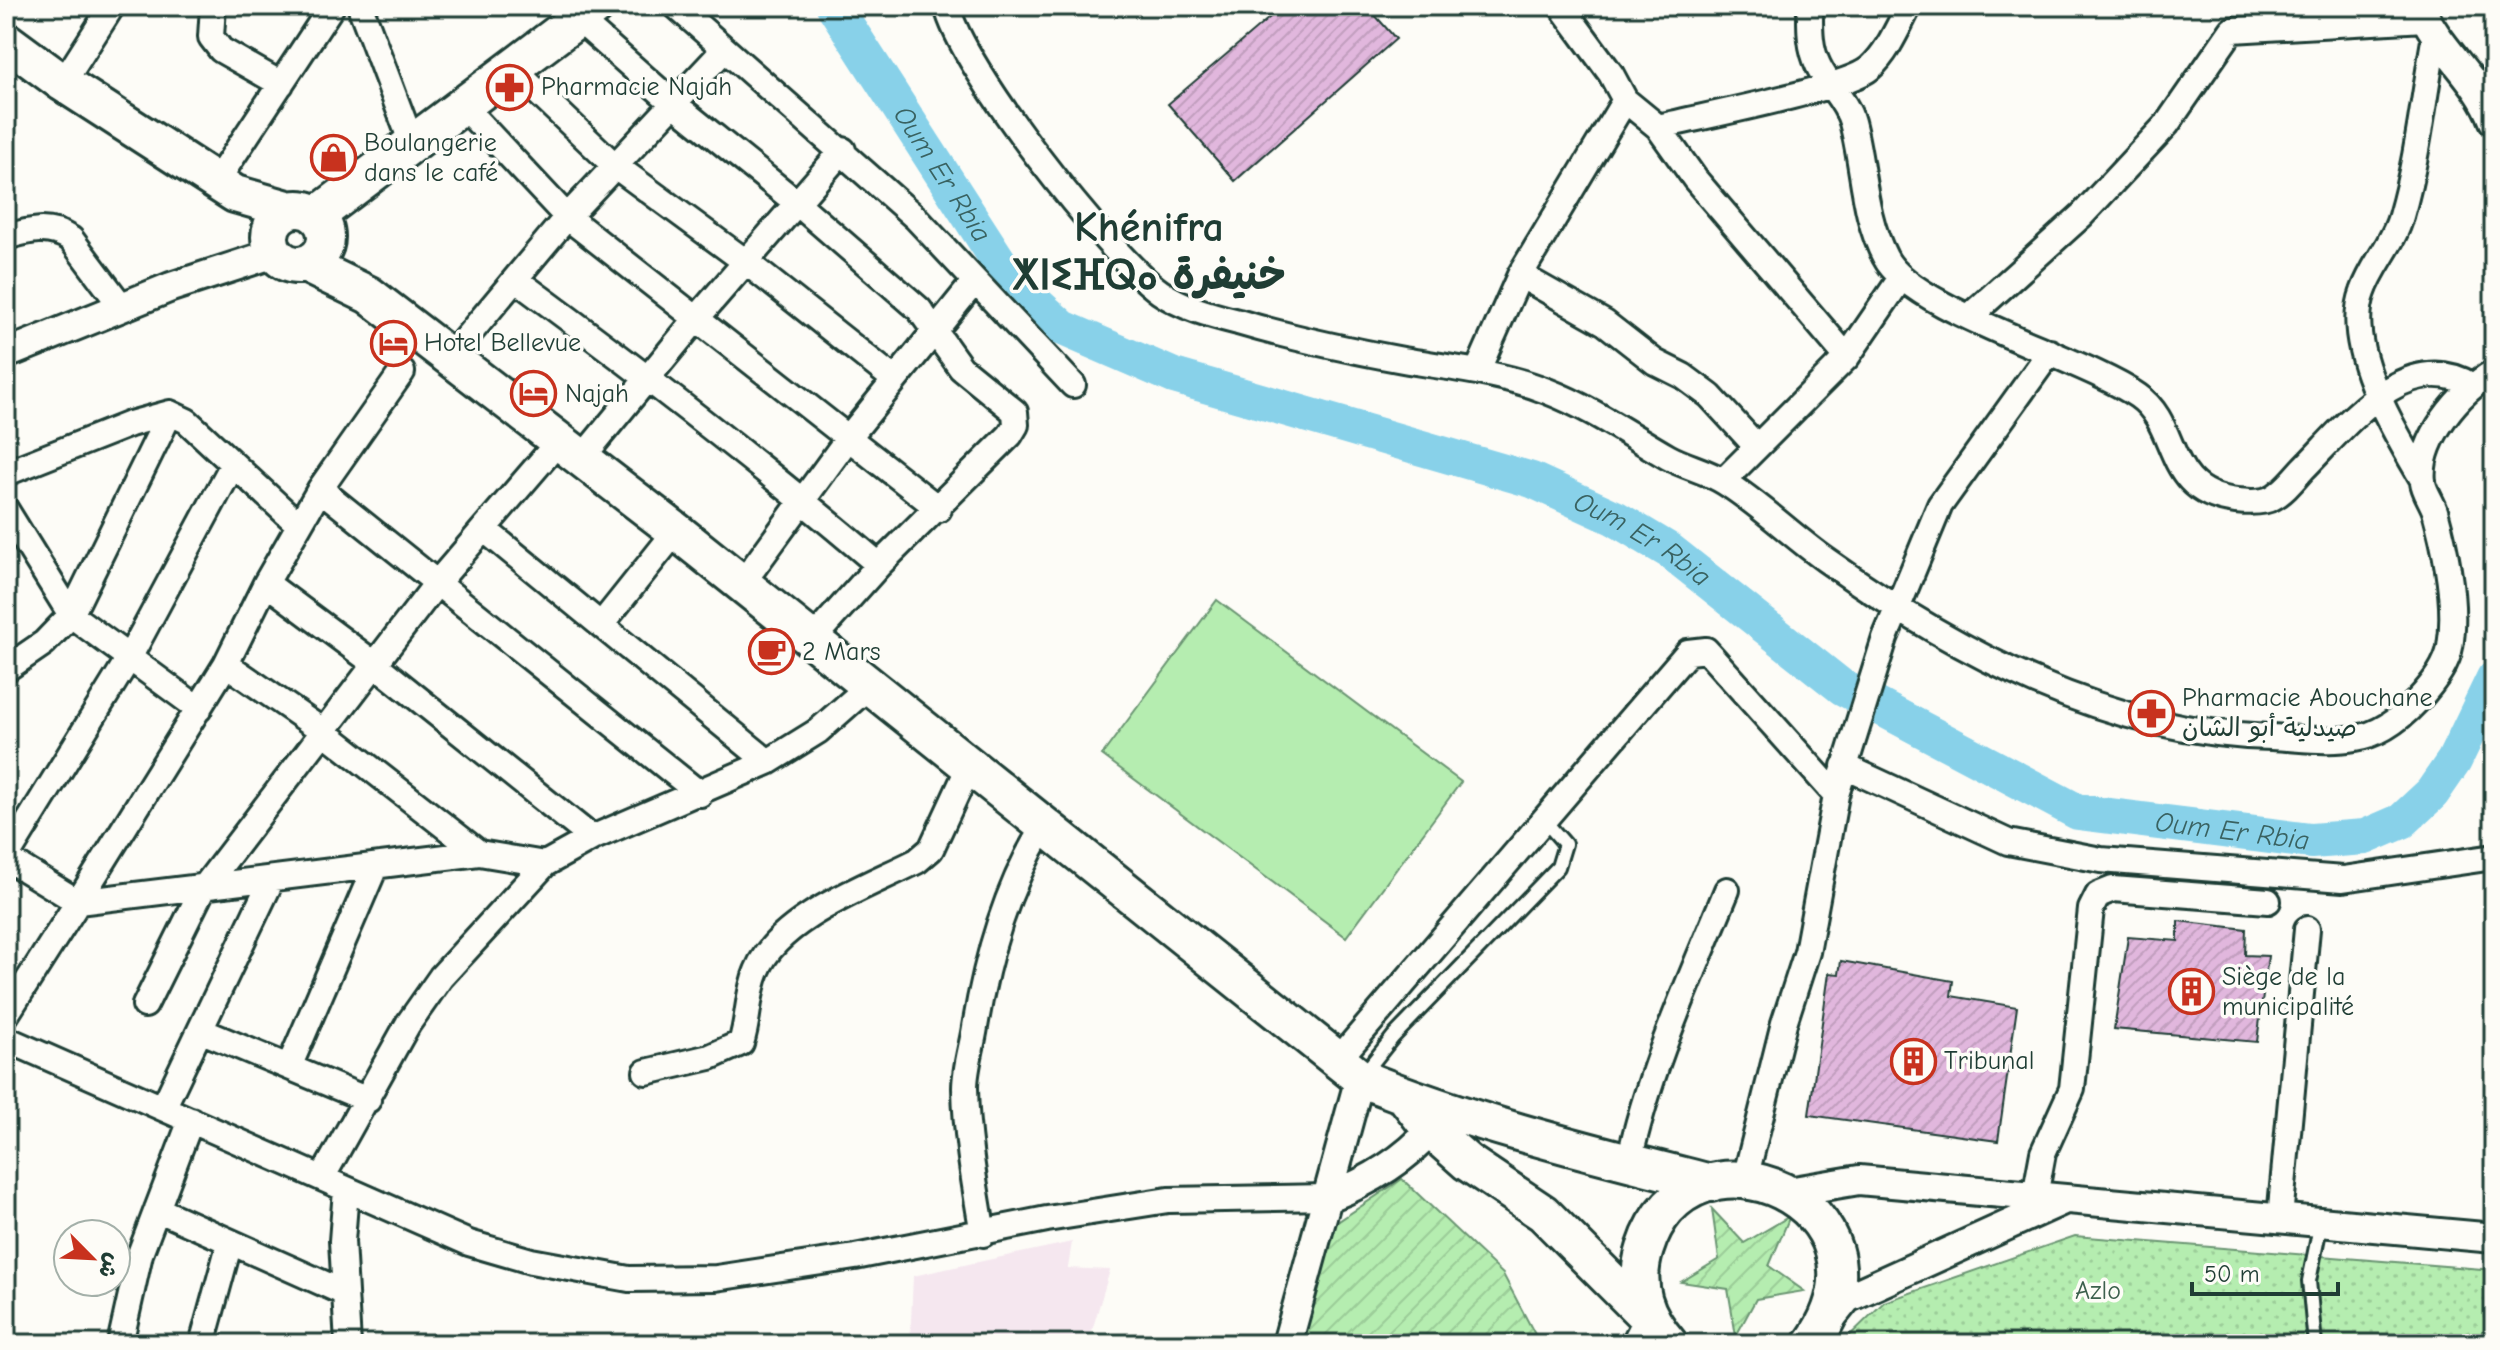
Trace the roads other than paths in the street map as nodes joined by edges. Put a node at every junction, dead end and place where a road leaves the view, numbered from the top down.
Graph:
1 (112, 6) edge
2 (213, 6) edge
3 (332, 6) edge
4 (360, 6) edge
5 (676, 6) edge
6 (947, 6) edge
7 (1810, 6) edge
8 (1909, 6) edge
9 (1574, 10) edge
10 (586, 12) edge
11 (2427, 20) edge
12 (6, 41) edge
13 (724, 50) junction
14 (511, 67) junction
15 (63, 83) junction
16 (281, 84) junction
17 (1833, 84) junction
18 (1625, 100) junction
19 (673, 103) junction
20 (461, 104) junction
21 (2492, 104) edge
22 (1658, 127) junction
23 (411, 141) junction
24 (843, 150) junction
25 (614, 165) junction
26 (226, 188) junction
27 (797, 203) junction
28 (567, 217) junction
29 (6, 237) edge
30 (297, 238) junction
31 (746, 262) junction
32 (1520, 275) junction
33 (1901, 278) junction
34 (516, 280) junction
35 (975, 281) junction
36 (122, 307) junction
37 (1969, 317) junction
38 (697, 318) junction
39 (934, 330) junction
40 (2050, 352) junction
41 (6, 354) edge
42 (450, 357) junction
43 (1847, 357) junction
44 (402, 372) dead end
45 (1477, 372) junction
46 (2494, 372) edge
47 (650, 378) junction
48 (895, 380) junction
49 (1073, 385) dead end
50 (2471, 385) junction
51 (2378, 397) junction
52 (170, 413) junction
53 (849, 437) junction
54 (1757, 447) junction
55 (570, 450) junction
56 (232, 466) junction
57 (6, 473) edge
58 (2423, 480) junction
59 (1723, 481) junction
60 (320, 489) junction
61 (805, 500) junction
62 (939, 509) junction
63 (6, 510) edge
64 (299, 525) junction
65 (485, 530) junction
66 (676, 531) junction
67 (879, 565) junction
68 (266, 583) junction
69 (437, 583) junction
70 (741, 585) junction
71 (1897, 609) junction
72 (71, 615) junction
73 (601, 625) junction
74 (811, 641) junction
75 (129, 658) junction
76 (226, 664) junction
77 (376, 665) junction
78 (6, 669) edge
79 (868, 687) junction
80 (199, 709) junction
81 (323, 731) junction
82 (1846, 759) junction
83 (768, 762) junction
84 (969, 767) junction
85 (700, 794) junction
86 (1836, 795) junction
87 (1543, 819) junction
88 (1044, 826) junction
89 (592, 838) junction
90 (479, 853) junction
91 (2494, 857) edge
92 (6, 858) edge
93 (545, 864) junction
94 (375, 867) junction
95 (271, 881) junction
96 (202, 890) junction
97 (1727, 890) dead end
98 (2268, 901) dead end
99 (78, 902) junction
100 (2307, 929) dead end
101 (145, 1005) dead end
102 (6, 1015) edge
103 (202, 1031) junction
104 (6, 1039) edge
105 (289, 1067) junction
106 (1349, 1070) junction
107 (646, 1072) dead end
108 (1405, 1096) junction
109 (368, 1100) junction
110 (163, 1108) junction
111 (191, 1120) junction
112 (1431, 1130) junction
113 (1629, 1162) junction
114 (322, 1178) junction
115 (1728, 1181) junction
116 (346, 1190) junction
117 (1788, 1192) junction
118 (2035, 1196) junction
119 (1329, 1197) junction
120 (2069, 1198) junction
121 (157, 1209) junction
122 (2280, 1218) junction
123 (2321, 1222) junction
124 (983, 1234) junction
125 (2494, 1238) edge
126 (230, 1242) junction
127 (345, 1293) junction
128 (1651, 1332) edge
129 (1818, 1336) edge
130 (120, 1344) edge
131 (202, 1344) edge
132 (348, 1344) edge
133 (1287, 1344) edge
134 (2315, 1344) edge

1 - 15 street
2 - 16 street
3 - 16 street
4 - 23 street
5 - 13 street
6 - 45 street
7 - 17 street
8 - 17 street
9 - 18 street
10 - 14 main road
10 - 19 street
11 - 21 street
11 - 37 street
11 - 51 street
12 - 15 main road
13 - 19 street
13 - 24 street
14 - 20 main road
14 - 25 street
15 - 26 main road
16 - 26 street
17 - 22 street
17 - 33 street
18 - 22 street
18 - 32 street
19 - 25 street
19 - 27 street
20 - 23 main road
20 - 28 street
22 - 43 street
23 - 30 main road
24 - 27 street
24 - 35 street
25 - 28 street
25 - 31 street
26 - 30 main road
27 - 31 street
27 - 39 street
28 - 34 street
28 - 38 street
29 - 36 street
30 - 36 street
30 - 42 main road
31 - 38 street
31 - 48 street
32 - 45 street
32 - 54 street
33 - 37 street
33 - 43 street
34 - 42 street
34 - 47 street
35 - 39 street
35 - 49 street
36 - 41 street
37 - 40 street
38 - 47 street
38 - 53 street
39 - 48 street
39 - 62 street
40 - 51 street
40 - 71 street
42 - 55 main road
43 - 54 street
44 - 60 street
45 - 59 street
46 - 50 street
47 - 55 street
47 - 61 street
48 - 53 street
50 - 51 street
50 - 58 street
51 - 58 street
52 - 56 street
52 - 57 street
52 - 72 street
53 - 61 street
53 - 62 street
54 - 59 street
55 - 65 street
55 - 66 main road
56 - 64 street
56 - 75 street
58 - 71 street
59 - 71 street
60 - 64 street
60 - 69 street
61 - 67 street
61 - 70 street
62 - 67 street
63 - 72 street
64 - 68 street
65 - 69 street
65 - 73 street
66 - 70 main road
66 - 73 street
67 - 74 street
68 - 76 street
68 - 77 street
69 - 77 street
69 - 85 street
70 - 74 main road
71 - 82 street
72 - 75 street
72 - 78 street
73 - 83 street
74 - 79 main road
75 - 80 street
75 - 92 street
76 - 80 street
76 - 81 street
77 - 81 street
77 - 89 street
79 - 83 street
79 - 84 main road
80 - 99 street
81 - 90 street
81 - 96 street
82 - 86 street
82 - 91 street
83 - 85 street
84 - 88 main road
84 - 107 street
85 - 89 street
86 - 87 street
86 - 115 street
87 - 106 street
87 - 106 lane
88 - 106 main road
88 - 124 street
89 - 93 street
90 - 93 street
90 - 94 street
92 - 99 street
93 - 109 street
94 - 95 street
94 - 105 street
95 - 96 street
95 - 103 street
96 - 99 street
96 - 101 street
97 - 113 street
98 - 118 street
99 - 102 street
100 - 122 street
103 - 105 street
103 - 110 street
104 - 110 street
105 - 109 street
106 - 108 main road
106 - 119 street
108 - 112 main road
108 - 113 main road
109 - 114 street
110 - 111 street
111 - 114 street
111 - 121 street
112 - 119 street
112 - 128 main road
113 - 115 main road
114 - 116 street
115 - 117 main road
115 - 128 main road
116 - 124 street
116 - 127 street
117 - 118 street
117 - 129 main road
118 - 120 street
119 - 124 street
119 - 133 street
120 - 122 street
120 - 129 street
121 - 126 street
121 - 130 street
122 - 123 street
123 - 125 street
123 - 134 lane
126 - 127 street
126 - 131 street
127 - 132 street

